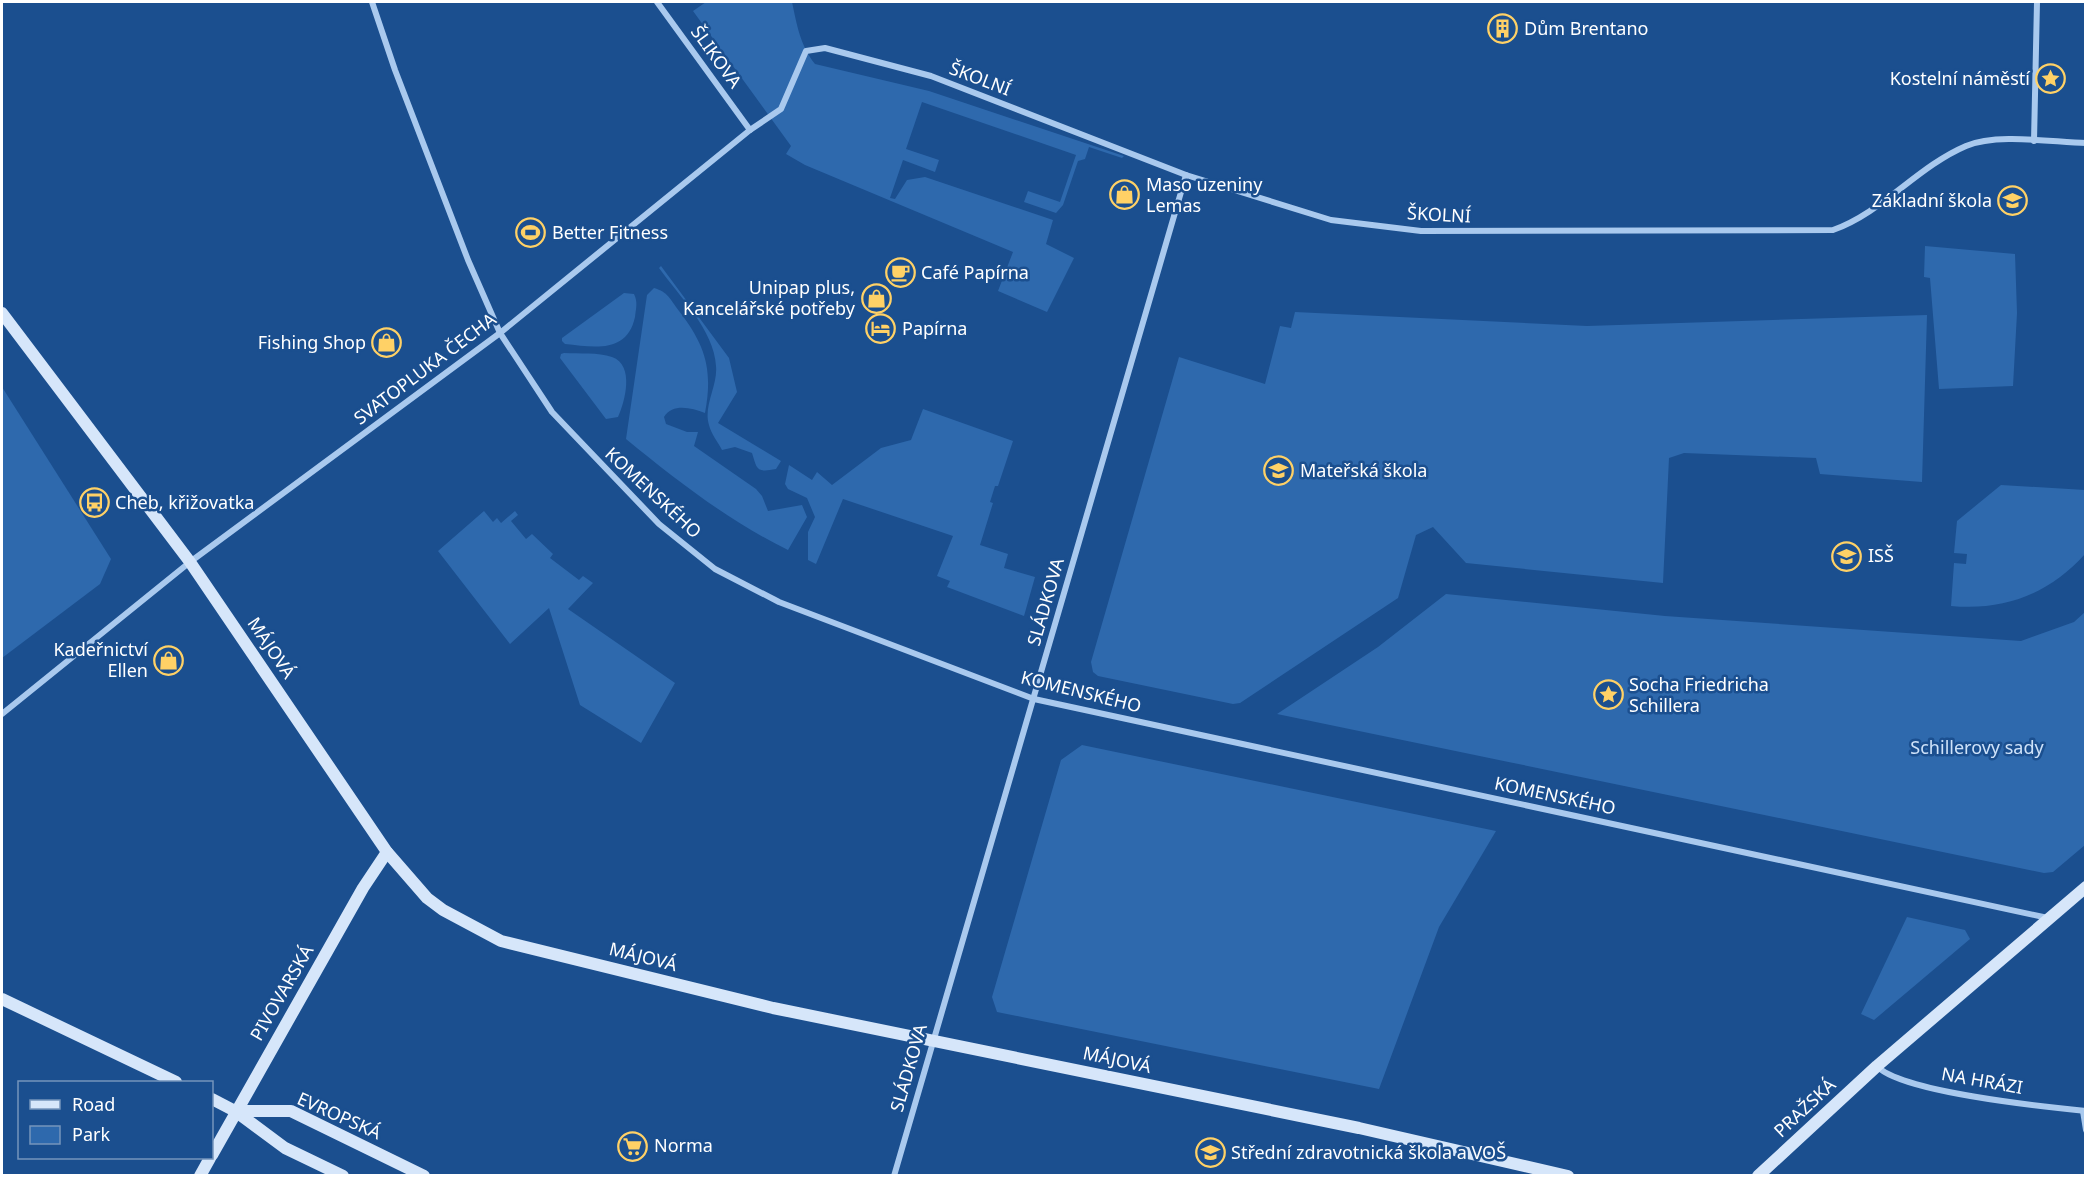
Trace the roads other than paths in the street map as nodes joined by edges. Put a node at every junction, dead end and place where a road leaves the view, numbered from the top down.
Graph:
1 (372, 2) edge
2 (657, 2) edge
3 (2037, 2) edge
4 (846, 52) joint
5 (750, 130) junction
6 (2034, 141) junction
7 (2085, 142) edge
8 (1186, 175) junction
9 (2, 313) edge
10 (500, 333) junction
11 (190, 562) junction
12 (1034, 699) junction
13 (2, 714) edge
14 (387, 852) junction
15 (2085, 887) edge
16 (2048, 918) junction
17 (2, 999) edge
18 (932, 1040) junction
19 (1877, 1066) junction
20 (172, 1081) edge
21 (213, 1100) edge
22 (236, 1111) junction
23 (2084, 1111) edge
24 (2085, 1130) edge
25 (213, 1152) edge
26 (209, 1159) edge
27 (200, 1176) edge
28 (343, 1176) edge
29 (424, 1176) edge
30 (894, 1176) edge
31 (1568, 1176) edge
32 (1758, 1176) edge

1 - 10 street, KOMENSKÉHO
2 - 5 street, ŠLIKOVA
3 - 6 street
4 - 5 street, SVATOPLUKA ČECHA
4 - 8 street, ŠKOLNÍ
5 - 10 street, SVATOPLUKA ČECHA
6 - 7 street
6 - 8 street, ŠKOLNÍ
8 - 12 street, SLÁDKOVA
9 - 11 street, MÁJOVÁ
10 - 11 street, SVATOPLUKA ČECHA
10 - 12 street, KOMENSKÉHO
11 - 13 street, SVATOPLUKA ČECHA
11 - 14 street, MÁJOVÁ
12 - 16 street, KOMENSKÉHO
12 - 18 street, SLÁDKOVA
14 - 18 street, MÁJOVÁ
14 - 22 street, PIVOVARSKÁ
15 - 16 street, PRAŽSKÁ
16 - 19 street, PRAŽSKÁ
17 - 20 street
18 - 30 street, SLÁDKOVA
18 - 31 street, MÁJOVÁ
19 - 23 street, NA HRÁZI
19 - 32 street, PRAŽSKÁ
21 - 22 street, EVROPSKÁ
22 - 25 street, PIVOVARSKÁ
22 - 28 street, EVROPSKÁ
22 - 29 street, EVROPSKÁ
23 - 24 street
26 - 27 street, PIVOVARSKÁ

